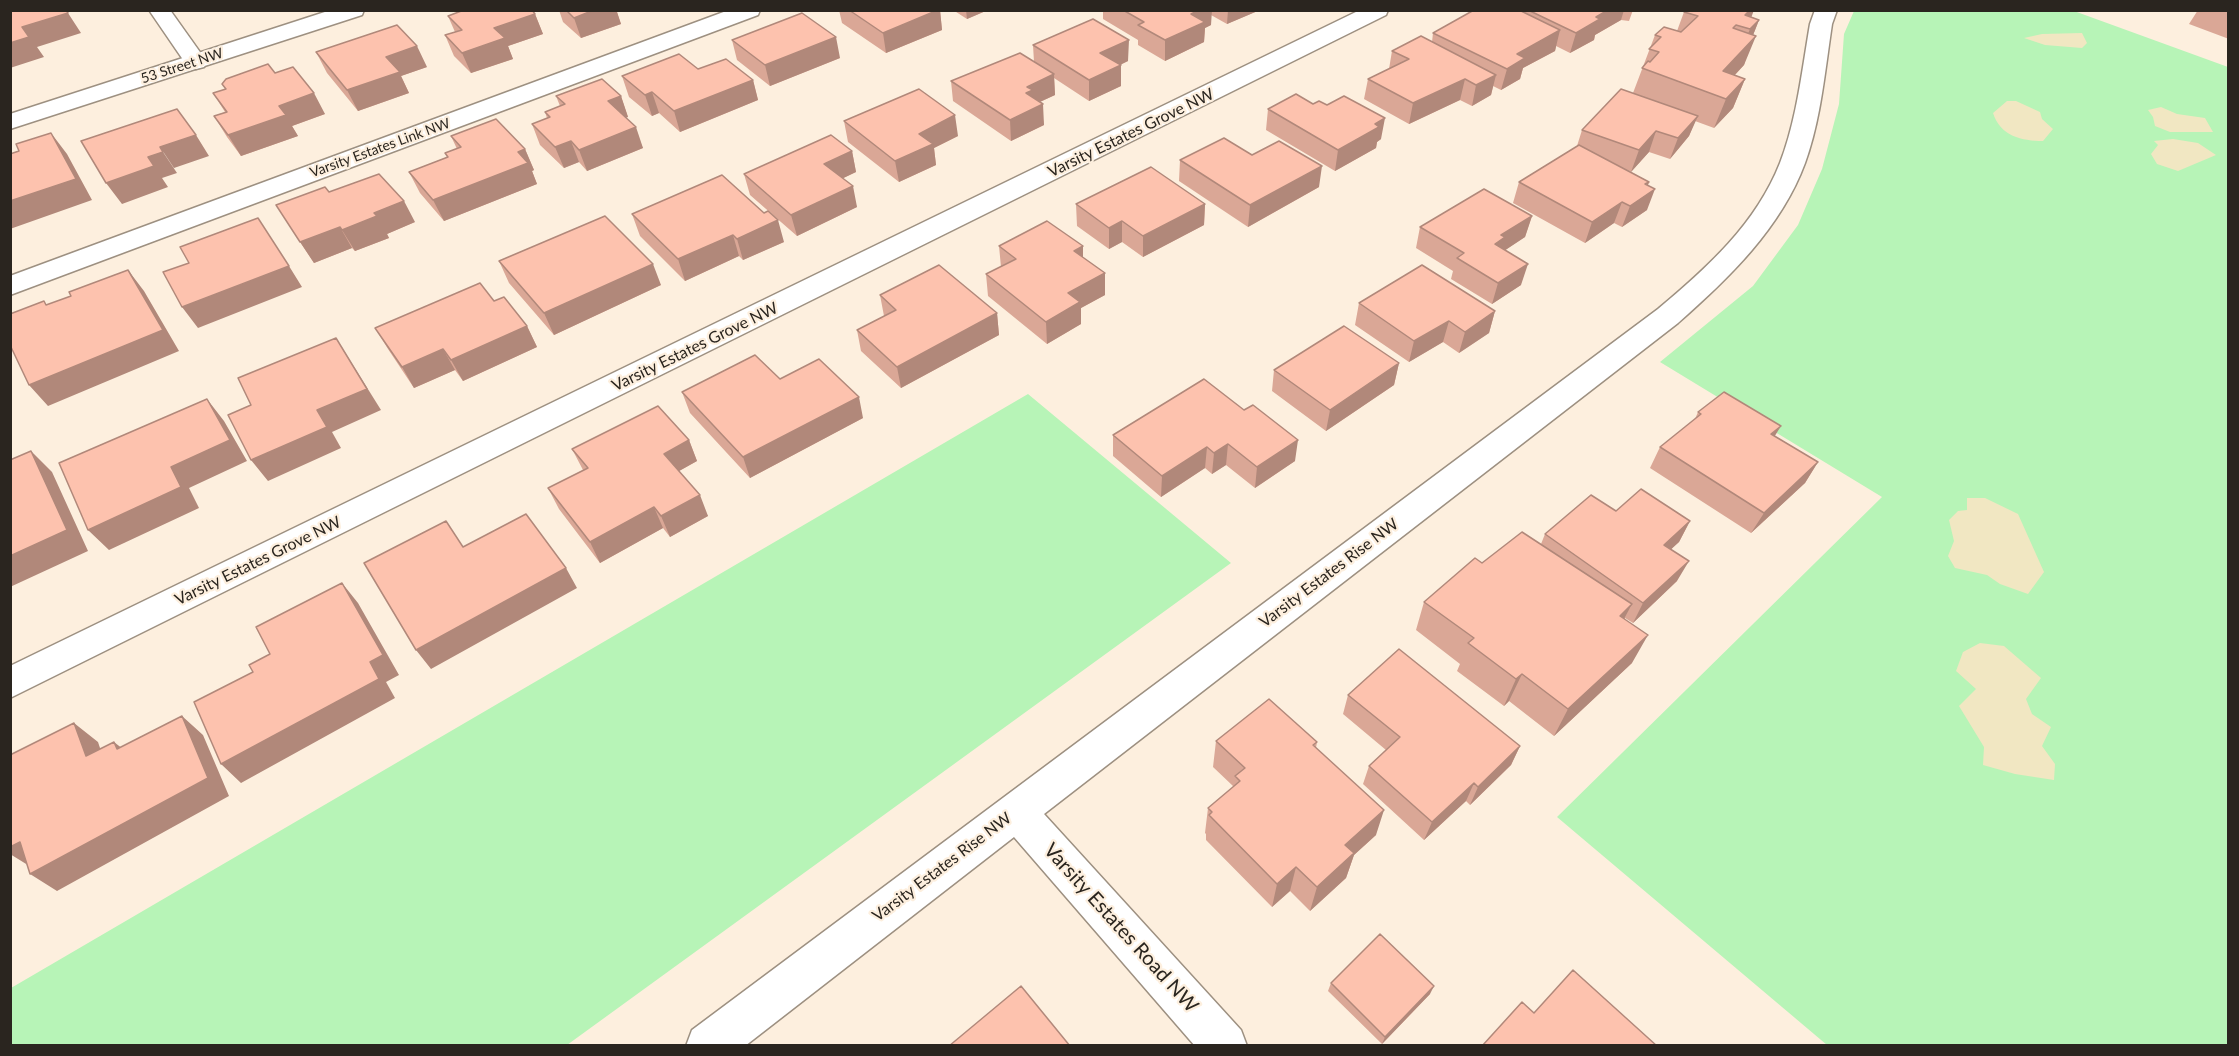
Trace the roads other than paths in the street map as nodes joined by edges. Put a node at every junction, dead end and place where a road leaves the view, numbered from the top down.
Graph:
1 (159, 10) edge
2 (312, 10) edge
3 (354, 10) edge
4 (750, 10) edge
5 (1378, 10) edge
6 (1826, 10) edge
7 (192, 56) junction
8 (10, 106) edge
9 (10, 122) edge
10 (10, 285) edge
11 (10, 683) edge
12 (1016, 811) junction
13 (708, 1046) edge
14 (1225, 1046) edge

1 - 7 street
2 - 7 street, 53 Street NW
3 - 7 street, 53 Street NW
4 - 10 street, Varsity Estates Link NW
5 - 11 street, Varsity Estates Grove NW
6 - 12 street, Varsity Estates Rise NW
7 - 8 street, 53 Street NW
7 - 9 street, 53 Street NW
12 - 13 street, Varsity Estates Rise NW
12 - 14 street, Varsity Estates Road NW

